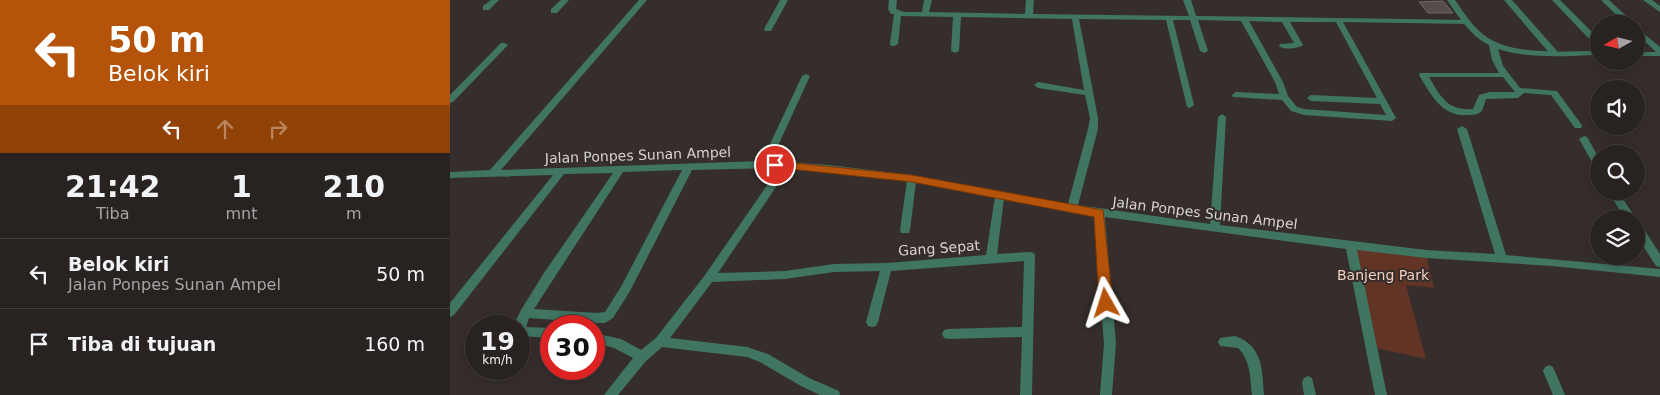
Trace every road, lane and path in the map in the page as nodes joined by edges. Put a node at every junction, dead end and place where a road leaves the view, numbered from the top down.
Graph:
1 (495, 0) edge
2 (565, 0) edge
3 (643, 0) edge
4 (784, 0) edge
5 (893, 0) edge
6 (928, 0) edge
7 (1030, 0) edge
8 (1186, 0) edge
9 (1451, 0) edge
10 (1508, 0) edge
11 (1556, 0) edge
12 (1605, 0) edge
13 (1647, 0) edge
14 (486, 8) dead end
15 (1660, 10) edge
16 (554, 11) dead end
17 (898, 13) junction
18 (925, 14) junction
19 (957, 15) junction
20 (1621, 15) edge
21 (1029, 16) junction
22 (1075, 16) junction
23 (1169, 18) junction
24 (1193, 18) junction
25 (1244, 19) junction
26 (1285, 20) junction
27 (1338, 20) junction
28 (1467, 22) junction
29 (768, 29) dead end
30 (1590, 35) edge
31 (1645, 38) edge
32 (894, 44) dead end
33 (1493, 44) junction
34 (504, 45) dead end
35 (1283, 46) dead end
36 (955, 51) dead end
37 (1204, 51) dead end
38 (1660, 52) edge
39 (1554, 53) junction
40 (1590, 53) edge
41 (1645, 53) edge
42 (1503, 75) junction
43 (806, 76) dead end
44 (1038, 85) dead end
45 (1517, 90) junction
46 (1088, 93) junction
47 (1236, 95) dead end
48 (1284, 97) junction
49 (1311, 98) dead end
50 (450, 100) edge
51 (1382, 101) junction
52 (1190, 106) dead end
53 (1222, 117) dead end
54 (1578, 126) dead end
55 (1462, 129) dead end
56 (1584, 138) dead end
57 (1590, 150) edge
58 (764, 164) junction
59 (786, 165) junction
60 (688, 168) junction
61 (620, 170) junction
62 (561, 171) junction
63 (493, 173) junction
64 (450, 175) edge
65 (912, 178) junction
66 (1000, 195) junction
67 (1072, 208) junction
68 (1099, 214) junction
69 (1215, 228) junction
70 (905, 230) dead end
71 (1645, 240) edge
72 (1351, 246) junction
73 (1502, 259) junction
74 (991, 260) junction
75 (1660, 263) edge
76 (887, 267) junction
77 (1660, 273) edge
78 (709, 278) junction
79 (450, 312) edge
80 (526, 313) junction
81 (872, 322) dead end
82 (1028, 332) junction
83 (540, 333) edge
84 (948, 334) dead end
85 (605, 340) edge
86 (660, 342) junction
87 (1224, 342) dead end
88 (642, 357) junction
89 (1549, 371) dead end
90 (610, 395) edge
91 (834, 395) edge
92 (1026, 395) edge
93 (1106, 395) edge
94 (1258, 395) edge
95 (1380, 395) edge
96 (1559, 395) edge

1 - 14 street
2 - 16 street
3 - 63 street
4 - 29 street
5 - 17 street
6 - 18 street
7 - 21 street
8 - 24 street
9 - 28 street
10 - 39 street
11 - 30 street
12 - 20 street
13 - 15 street
17 - 18 street
17 - 32 street
18 - 19 street
19 - 21 street
19 - 36 street
21 - 22 street
22 - 23 street
22 - 46 street
23 - 24 street
23 - 52 street
24 - 25 street
24 - 37 street
25 - 26 street
25 - 48 street
26 - 27 street
26 - 35 street
27 - 28 street
27 - 51 street
28 - 33 street
31 - 38 street
33 - 39 street
33 - 42 street
34 - 50 street
38 - 41 street
39 - 40 street
42 - 45 street
42 - 45 street
43 - 58 street
44 - 46 street
45 - 54 street
46 - 67 street
47 - 48 street
48 - 51 street
49 - 51 street
53 - 69 street
55 - 73 street
56 - 57 street
58 - 59 street, Jalan Ponpes Sunan Ampel
58 - 60 street, Jalan Ponpes Sunan Ampel
59 - 65 street, Jalan Ponpes Sunan Ampel
59 - 78 street
60 - 61 street, Jalan Ponpes Sunan Ampel
60 - 80 street
61 - 62 street, Jalan Ponpes Sunan Ampel
61 - 80 street
62 - 63 street, Jalan Ponpes Sunan Ampel
62 - 79 street
63 - 64 street, Jalan Ponpes Sunan Ampel
65 - 66 street, Jalan Ponpes Sunan Ampel
65 - 70 street
66 - 67 street, Jalan Ponpes Sunan Ampel
66 - 74 street
67 - 68 street, Jalan Ponpes Sunan Ampel
68 - 69 street, Jalan Ponpes Sunan Ampel
68 - 93 street
69 - 72 street, Jalan Ponpes Sunan Ampel
71 - 75 street
72 - 73 street, Jalan Ponpes Sunan Ampel
72 - 95 street
73 - 77 street, Jalan Ponpes Sunan Ampel
74 - 76 street, Gang Sepat
74 - 82 street, Gang Sepat
76 - 78 street
76 - 81 street, Gang Sepat
78 - 86 street
80 - 83 street
82 - 84 street
82 - 92 street
85 - 88 street
86 - 88 street
86 - 91 street
87 - 94 street
88 - 90 street
89 - 96 street

